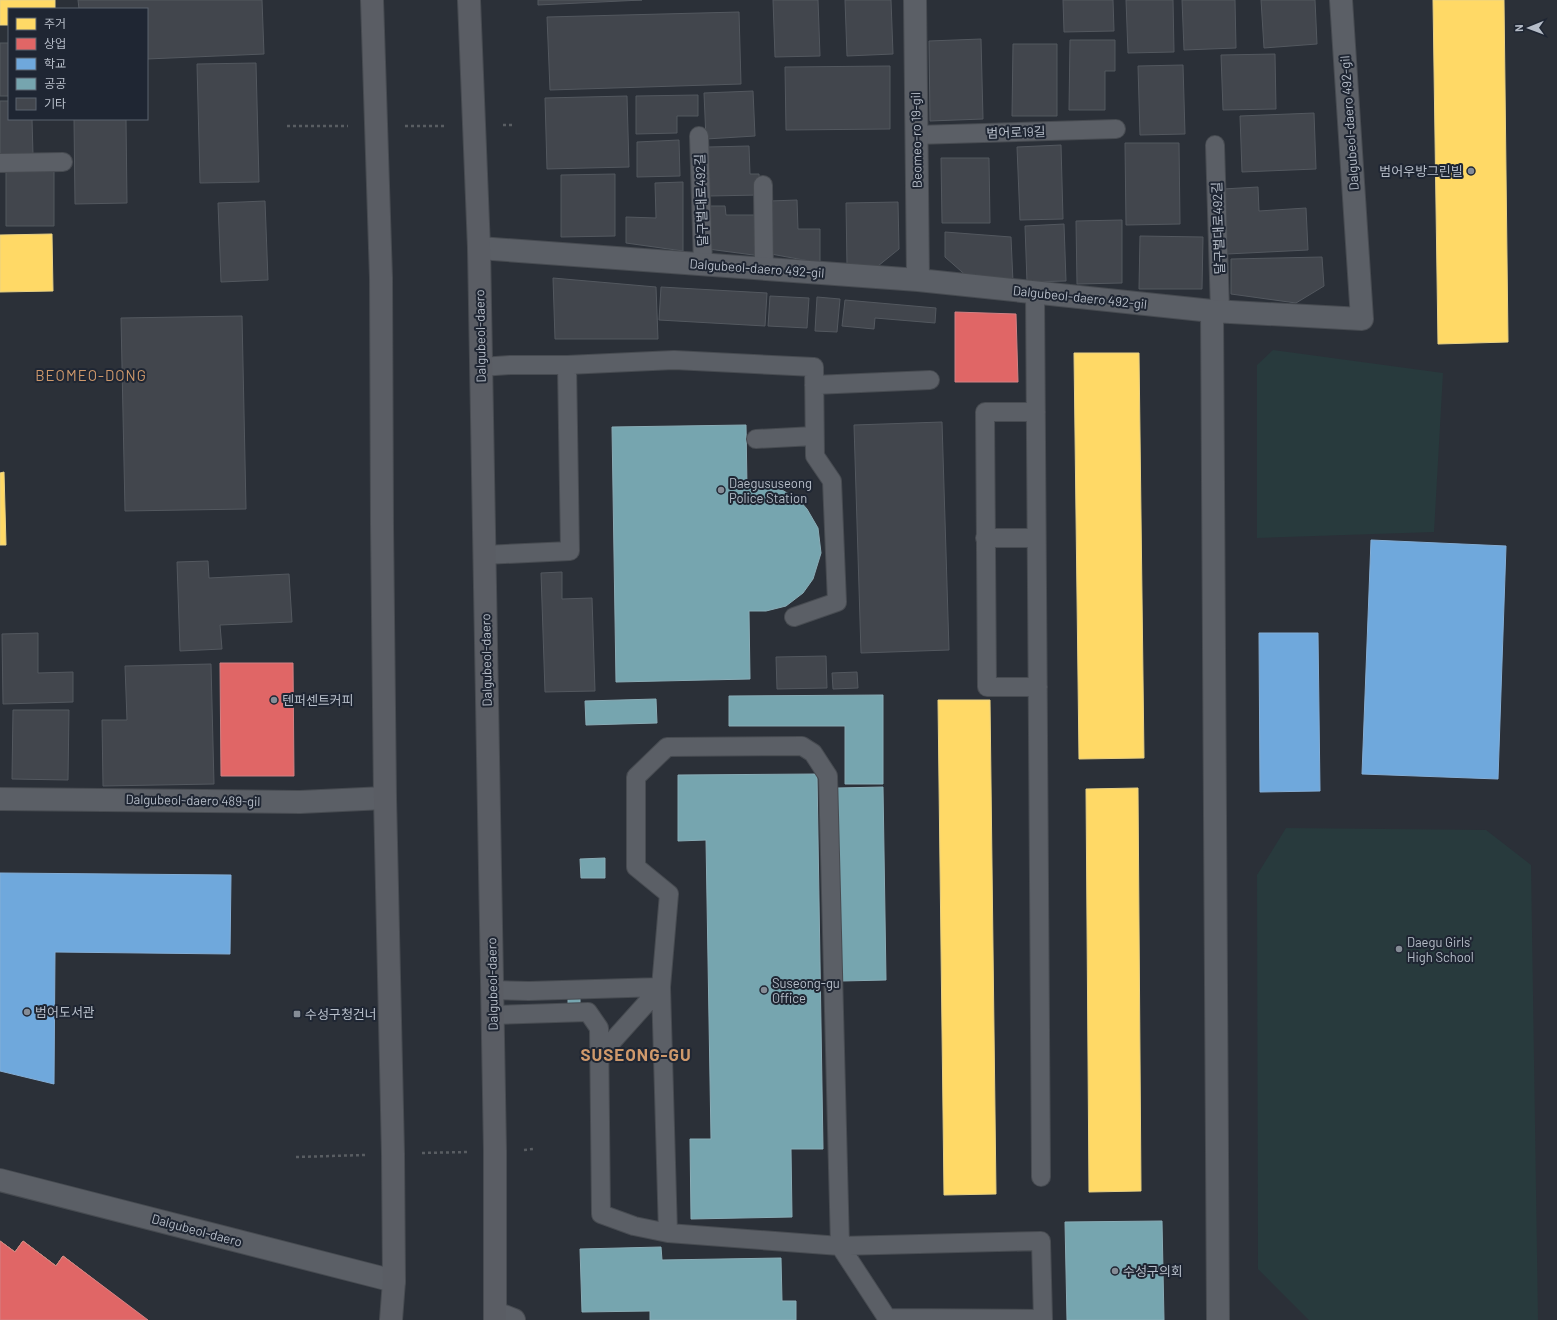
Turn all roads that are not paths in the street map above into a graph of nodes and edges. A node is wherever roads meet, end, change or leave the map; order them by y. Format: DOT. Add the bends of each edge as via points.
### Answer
graph roads {
  1 [pos="372,0"];
  2 [pos="469,0"];
  3 [pos="915,0"];
  4 [pos="1341,0"];
  5 [pos="1116,129"];
  6 [pos="916,135"];
  7 [pos="699,136"];
  8 [pos="1215,145"];
  9 [pos="63,162"];
  10 [pos="0,163"];
  11 [pos="763,184"];
  12 [pos="479,248"];
  13 [pos="702,264"];
  14 [pos="764,268"];
  15 [pos="918,280"];
  16 [pos="1035,292"];
  17 [pos="1216,311"];
  18 [pos="567,365"];
  19 [pos="481,366"];
  20 [pos="930,380"];
  21 [pos="814,385"];
  22 [pos="1036,412"];
  23 [pos="814,436"];
  24 [pos="756,439"];
  25 [pos="985,538"];
  26 [pos="1036,538"];
  27 [pos="484,555"];
  28 [pos="794,617"];
  29 [pos="1038,686"];
  30 [pos="385,798"];
  31 [pos="0,799"];
  32 [pos="661,987"];
  33 [pos="492,990"];
  34 [pos="493,1014"];
  35 [pos="599,1056"];
  36 [pos="1041,1177"];
  37 [pos="0,1180"];
  38 [pos="668,1233"];
  39 [pos="840,1246"];
  40 [pos="394,1281"];
  41 [pos="501,1318"];
  42 [pos="391,1320"];
  43 [pos="1218,1320"];
  1 -- 30 [label="main road" via="382,278"];
  2 -- 12 [label="main road, Dalgubeol-daero"];
  3 -- 6 [label="street, Beomeo-ro 19-gil"];
  4 -- 17 [label="street, Dalgubeol-daero 492-gil" via="1362,319"];
  5 -- 6 [label="lane, 범어로19길"];
  6 -- 15 [label="street, Beomeo-ro 19-gil"];
  7 -- 13 [label="lane, 달구벌대로492길"];
  8 -- 17 [label="lane, 달구벌대로492길"];
  9 -- 10 [label="lane"];
  11 -- 14 [label="lane"];
  12 -- 13 [label="street, Dalgubeol-daero 492-gil"];
  12 -- 19 [label="main road, Dalgubeol-daero"];
  13 -- 14 [label="street, Dalgubeol-daero 492-gil"];
  14 -- 15 [label="street, Dalgubeol-daero 492-gil"];
  15 -- 16 [label="street, Dalgubeol-daero 492-gil"];
  16 -- 17 [label="street, Dalgubeol-daero 492-gil"];
  16 -- 22 [label="lane"];
  17 -- 43 [label="street"];
  18 -- 19 [label="lane"];
  18 -- 21 [label="lane" via="674,360 814,367"];
  18 -- 27 [label="lane" via="570,551"];
  19 -- 27 [label="main road, Dalgubeol-daero"];
  20 -- 21 [label="lane"];
  21 -- 23 [label="lane"];
  22 -- 25 [label="lane" via="985,412"];
  22 -- 26 [label="lane"];
  23 -- 24 [label="lane"];
  23 -- 28 [label="lane" via="815,456 832,480 837,602"];
  25 -- 26 [label="lane"];
  25 -- 29 [label="lane" via="987,687"];
  26 -- 29 [label="lane"];
  27 -- 33 [label="main road, Dalgubeol-daero"];
  29 -- 36 [label="lane"];
  30 -- 31 [label="street, Dalgubeol-daero 489-gil" via="300,802"];
  30 -- 40 [label="main road" via="394,1154"];
  32 -- 33 [label="lane"];
  32 -- 35 [label="lane"];
  32 -- 38 [label="lane"];
  32 -- 39 [label="lane" via="669,894 636,867 636,777 666,747 802,746 813,753 828,776"];
  33 -- 34 [label="main road, Dalgubeol-daero"];
  34 -- 35 [label="lane" via="588,1012 599,1028"];
  34 -- 41 [label="main road, Dalgubeol-daero"];
  35 -- 38 [label="lane" via="601,1214 634,1226"];
  37 -- 40 [label="street, Dalgubeol-daero"];
  38 -- 39 [label="lane"];
  39 -- 39 [label="lane" via="887,1318 1043,1319 1041,1241"];
  40 -- 42 [label="main road"];
}
